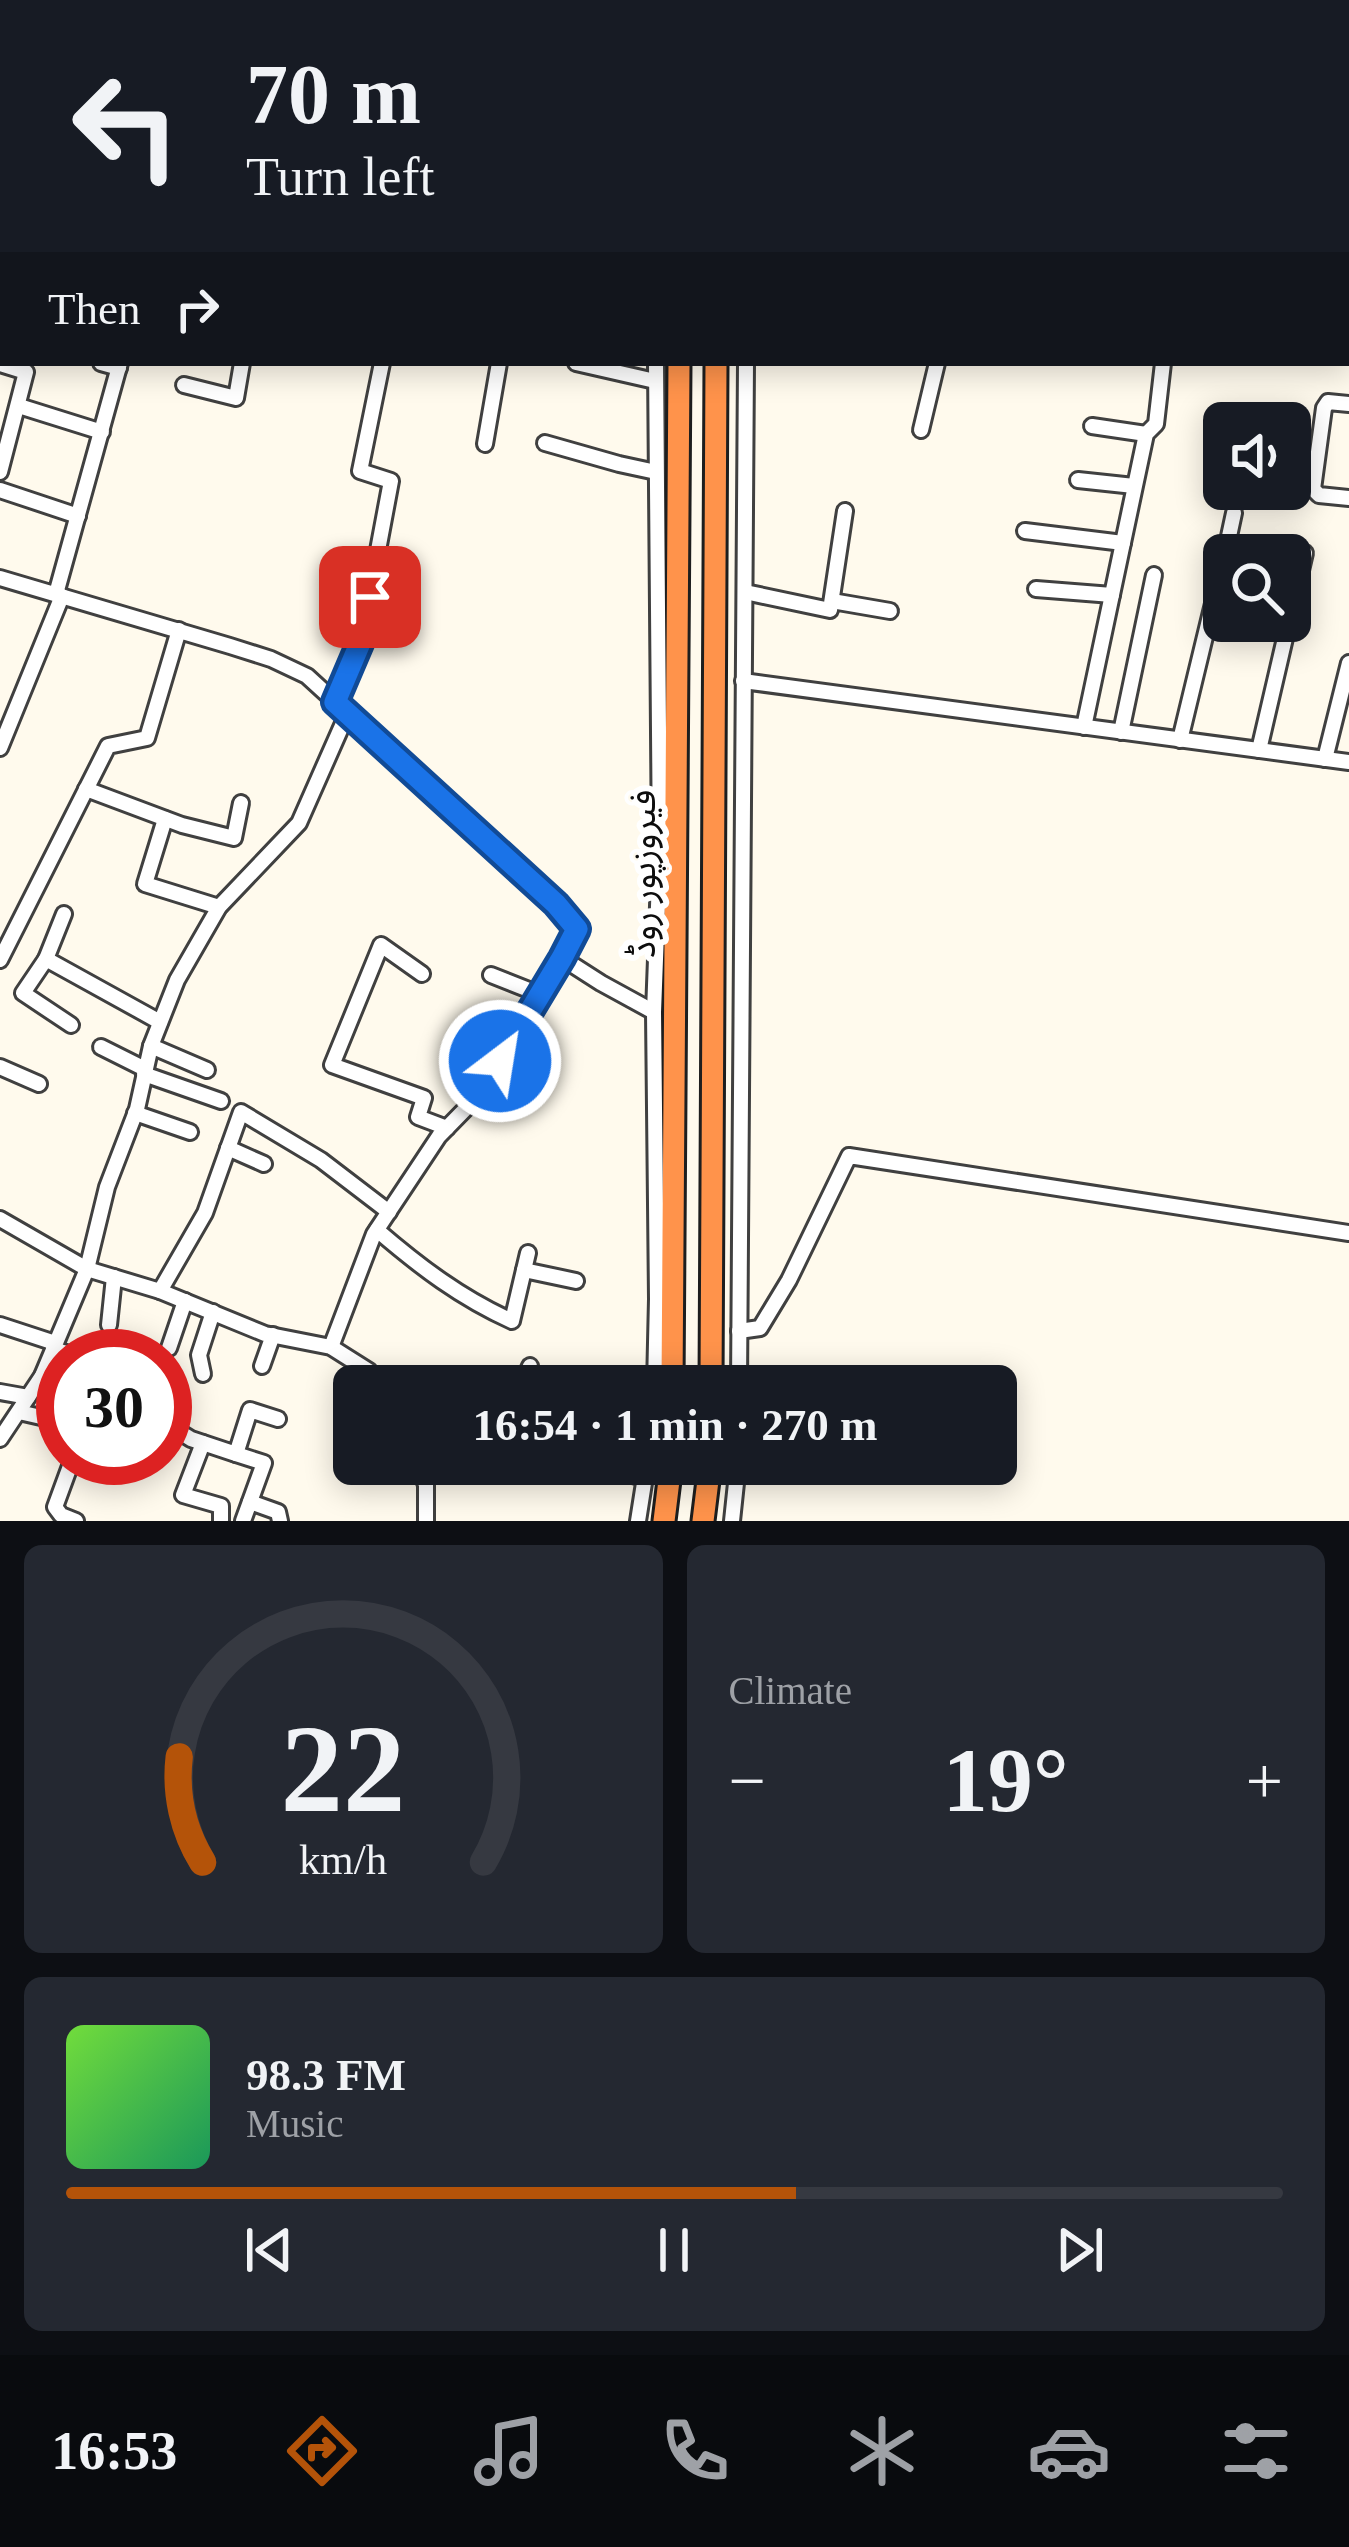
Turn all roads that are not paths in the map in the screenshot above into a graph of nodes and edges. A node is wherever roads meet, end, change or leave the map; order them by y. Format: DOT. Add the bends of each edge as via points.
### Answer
graph roads {
  1 [pos="13,366"];
  2 [pos="119,366"];
  3 [pos="241,366"];
  4 [pos="381,366"];
  5 [pos="498,366"];
  6 [pos="589,366"];
  7 [pos="656,366"];
  8 [pos="679,366"];
  9 [pos="716,366"];
  10 [pos="746,366"];
  11 [pos="936,366"];
  12 [pos="1162,366"];
  13 [pos="655,381"];
  14 [pos="184,385"];
  15 [pos="1349,404"];
  16 [pos="19,406"];
  17 [pos="1092,426"];
  18 [pos="921,430"];
  19 [pos="102,432"];
  20 [pos="1146,434"];
  21 [pos="544,443"];
  22 [pos="485,444"];
  23 [pos="0,472"];
  24 [pos="656,472"];
  25 [pos="1078,480"];
  26 [pos="1134,486"];
  27 [pos="0,490"];
  28 [pos="1349,498"];
  29 [pos="845,511"];
  30 [pos="1234,514"];
  31 [pos="78,516"];
  32 [pos="1025,531"];
  33 [pos="1229,534"];
  34 [pos="1123,543"];
  35 [pos="668,547"];
  36 [pos="1154,575"];
  37 [pos="0,578"];
  38 [pos="1036,589"];
  39 [pos="746,592"];
  40 [pos="59,595"];
  41 [pos="1112,595"];
  42 [pos="832,601"];
  43 [pos="890,611"];
  44 [pos="179,630"];
  45 [pos="1203,642"];
  46 [pos="1284,642"];
  47 [pos="1349,663"];
  48 [pos="743,681"];
  49 [pos="335,702"];
  50 [pos="348,712"];
  51 [pos="1084,727"];
  52 [pos="3,731"];
  53 [pos="1121,732"];
  54 [pos="1180,740"];
  55 [pos="0,748"];
  56 [pos="1258,750"];
  57 [pos="1325,759"];
  58 [pos="1349,762"];
  59 [pos="86,789"];
  60 [pos="241,802"];
  61 [pos="166,819"];
  62 [pos="219,907"];
  63 [pos="64,914"];
  64 [pos="562,958"];
  65 [pos="46,959"];
  66 [pos="0,960"];
  67 [pos="422,974"];
  68 [pos="491,974"];
  69 [pos="539,994"];
  70 [pos="654,1012"];
  71 [pos="160,1022"];
  72 [pos="71,1025"];
  73 [pos="151,1046"];
  74 [pos="101,1047"];
  75 [pos="0,1067"];
  76 [pos="207,1070"];
  77 [pos="145,1071"];
  78 [pos="39,1084"];
  79 [pos="221,1101"];
  80 [pos="135,1113"];
  81 [pos="447,1128"];
  82 [pos="190,1132"];
  83 [pos="228,1148"];
  84 [pos="264,1164"];
  85 [pos="389,1212"];
  86 [pos="0,1219"];
  87 [pos="666,1222"];
  88 [pos="377,1230"];
  89 [pos="1349,1233"];
  90 [pos="528,1253"];
  91 [pos="87,1269"];
  92 [pos="524,1270"];
  93 [pos="114,1277"];
  94 [pos="575,1281"];
  95 [pos="160,1291"];
  96 [pos="185,1301"];
  97 [pos="213,1312"];
  98 [pos="0,1325"];
  99 [pos="109,1325"];
  100 [pos="61,1329"];
  101 [pos="176,1329"];
  102 [pos="739,1331"];
  103 [pos="273,1335"];
  104 [pos="36,1339"];
  105 [pos="331,1346"];
  106 [pos="360,1365"];
  107 [pos="656,1365"];
  108 [pos="671,1365"];
  109 [pos="711,1365"];
  110 [pos="739,1365"];
  111 [pos="262,1366"];
  112 [pos="203,1374"];
  113 [pos="36,1385"];
  114 [pos="0,1392"];
  115 [pos="28,1397"];
  116 [pos="19,1412"];
  117 [pos="36,1414"];
  118 [pos="278,1420"];
  119 [pos="192,1438"];
  120 [pos="0,1439"];
  121 [pos="202,1443"];
  122 [pos="236,1454"];
  123 [pos="63,1485"];
  124 [pos="426,1485"];
  125 [pos="644,1485"];
  126 [pos="668,1485"];
  127 [pos="707,1485"];
  128 [pos="736,1485"];
  129 [pos="250,1502"];
  130 [pos="76,1521"];
  131 [pos="223,1521"];
  132 [pos="244,1521"];
  133 [pos="280,1521"];
  134 [pos="426,1521"];
  135 [pos="638,1521"];
  136 [pos="664,1521"];
  137 [pos="703,1521"];
  138 [pos="732,1521"];
  1 -- 16 [label="street" via="26,372"];
  2 -- 19 [label="street"];
  3 -- 14 [label="street" via="236,398"];
  4 -- 49 [label="street" via="360,471 391,481 361,641"];
  5 -- 22 [label="street"];
  6 -- 13 [label="street"];
  7 -- 13 [label="street"];
  8 -- 35 [label="highway, فیروزپور روڈ"];
  9 -- 109 [label="highway, فیروزپور روڈ"];
  10 -- 39 [label="street"];
  11 -- 18 [label="street"];
  12 -- 20 [label="street" via="1156,424"];
  13 -- 24 [label="street"];
  15 -- 28 [label="street" via="1324,408 1313,489"];
  16 -- 19 [label="street"];
  16 -- 23 [label="street"];
  17 -- 20 [label="street"];
  19 -- 31 [label="street"];
  20 -- 26 [label="street"];
  21 -- 24 [label="street"];
  24 -- 35 [label="street"];
  25 -- 26 [label="street"];
  26 -- 34 [label="street"];
  27 -- 31 [label="street"];
  29 -- 42 [label="street"];
  30 -- 33 [label="street"];
  31 -- 40 [label="street"];
  32 -- 34 [label="street"];
  34 -- 41 [label="street"];
  35 -- 70 [label="street"];
  35 -- 87 [label="highway, فیروزپور روڈ"];
  36 -- 53 [label="street"];
  37 -- 40 [label="street"];
  38 -- 41 [label="street"];
  39 -- 42 [label="street" via="830,610"];
  39 -- 48 [label="street"];
  40 -- 44 [label="street"];
  40 -- 52 [label="street"];
  41 -- 51 [label="street"];
  42 -- 43 [label="street"];
  44 -- 49 [label="street" via="271,659"];
  44 -- 59 [label="street" via="146,738 108,746"];
  45 -- 54 [label="street"];
  46 -- 56 [label="street"];
  47 -- 57 [label="street"];
  48 -- 51 [label="street"];
  48 -- 102 [label="street"];
  49 -- 50 [label="street"];
  50 -- 62 [label="street" via="298,823"];
  50 -- 64 [label="street" via="556,904 577,929"];
  51 -- 53 [label="street"];
  52 -- 55 [label="street"];
  53 -- 54 [label="street"];
  54 -- 56 [label="street"];
  56 -- 57 [label="street"];
  57 -- 58 [label="street"];
  59 -- 61 [label="street"];
  59 -- 66 [label="street"];
  60 -- 61 [label="street" via="234,838"];
  61 -- 62 [label="street" via="145,884"];
  62 -- 71 [label="street"];
  63 -- 65 [label="street"];
  64 -- 69 [label="street"];
  64 -- 70 [label="street"];
  65 -- 71 [label="street"];
  65 -- 72 [label="street" via="22,993"];
  67 -- 81 [label="street" via="381,945 332,1065 424,1098 418,1117"];
  68 -- 69 [label="street"];
  69 -- 81 [label="street" via="480,1094"];
  70 -- 87 [label="street"];
  71 -- 73 [label="street"];
  73 -- 76 [label="street"];
  73 -- 77 [label="street"];
  74 -- 77 [label="street"];
  75 -- 78 [label="street"];
  77 -- 79 [label="street"];
  77 -- 80 [label="street"];
  80 -- 82 [label="street"];
  80 -- 91 [label="street"];
  81 -- 85 [label="street"];
  83 -- 84 [label="street"];
  83 -- 85 [label="street" via="241,1112"];
  83 -- 95 [label="street" via="205,1213"];
  85 -- 88 [label="street"];
  86 -- 91 [label="street"];
  87 -- 107 [label="street"];
  87 -- 108 [label="highway, فیروزپور روڈ"];
  88 -- 92 [label="street" via="425,1272 512,1321"];
  88 -- 105 [label="street"];
  89 -- 102 [label="street" via="849,1156 760,1328"];
  90 -- 92 [label="street"];
  91 -- 93 [label="street"];
  91 -- 100 [label="street"];
  92 -- 94 [label="street"];
  93 -- 95 [label="street"];
  93 -- 99 [label="street"];
  95 -- 96 [label="street"];
  96 -- 97 [label="street"];
  96 -- 101 [label="street"];
  97 -- 103 [label="street"];
  97 -- 112 [label="street" via="199,1354"];
  98 -- 104 [label="street"];
  102 -- 110 [label="street"];
  103 -- 105 [label="street"];
  103 -- 111 [label="street"];
  105 -- 106 [label="street"];
  113 -- 115 [label="street"];
  114 -- 115 [label="street"];
  115 -- 116 [label="street"];
  116 -- 117 [label="street"];
  116 -- 120 [label="street"];
  118 -- 122 [label="street" via="250,1410"];
  119 -- 121 [label="street"];
  121 -- 122 [label="street"];
  121 -- 131 [label="street" via="183,1496 221,1506"];
  122 -- 129 [label="street" via="264,1463"];
  123 -- 130 [label="street" via="55,1508"];
  124 -- 134 [label="street"];
  125 -- 135 [label="street"];
  126 -- 136 [label="highway"];
  127 -- 137 [label="highway"];
  128 -- 138 [label="street"];
  129 -- 132 [label="street"];
  129 -- 133 [label="street" via="278,1512"];
}
